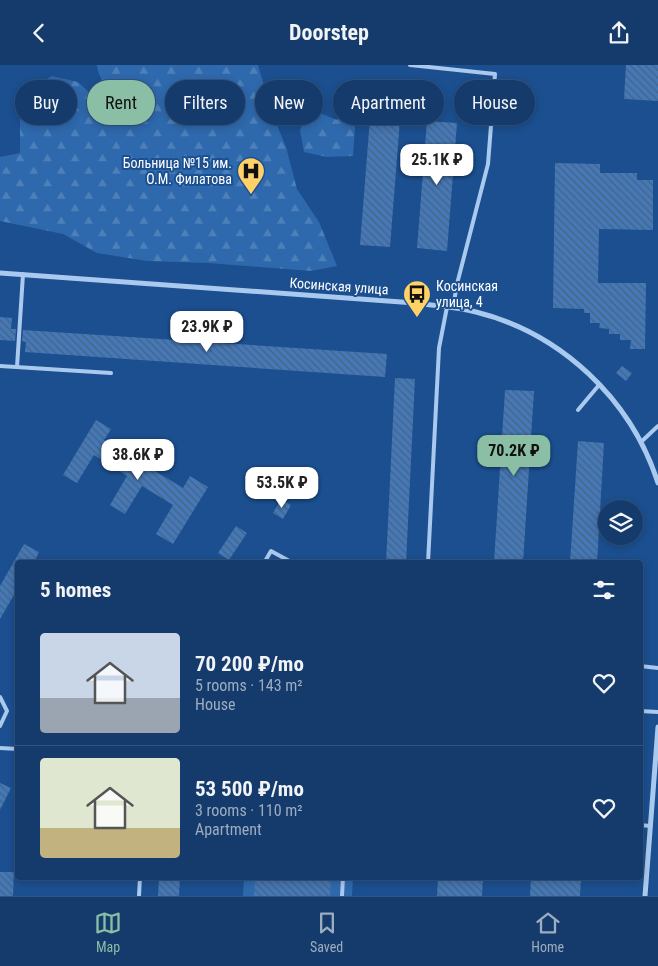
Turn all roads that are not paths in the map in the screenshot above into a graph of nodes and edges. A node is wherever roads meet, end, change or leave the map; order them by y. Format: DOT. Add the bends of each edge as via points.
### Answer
graph roads {
  1 [pos="410,65"];
  2 [pos="0,273"];
  3 [pos="23,275"];
  4 [pos="447,307"];
  5 [pos="454,308"];
  6 [pos="0,366"];
  7 [pos="17,367"];
  8 [pos="111,373"];
  9 [pos="599,385"];
  10 [pos="578,410"];
  11 [pos="658,426"];
  12 [pos="642,442"];
  13 [pos="658,483"];
  14 [pos="266,560"];
  15 [pos="288,560"];
  16 [pos="428,560"];
  17 [pos="643,666"];
  18 [pos="658,668"];
  19 [pos="0,697"];
  20 [pos="643,711"];
  21 [pos="658,712"];
  22 [pos="0,726"];
  23 [pos="658,727"];
  24 [pos="0,748"];
  25 [pos="15,749"];
  26 [pos="655,804"];
  27 [pos="643,825"];
  28 [pos="650,826"];
  29 [pos="140,880"];
  30 [pos="343,880"];
  31 [pos="139,896"];
  32 [pos="342,896"];
  33 [pos="645,896"];
  1 -- 5 [label="lane" via="495,74 488,164 457,284"];
  2 -- 3 [label="street, Косинская улица"];
  3 -- 4 [label="street, Косинская улица"];
  3 -- 7 [label="lane"];
  4 -- 5 [label="street, Косинская улица"];
  4 -- 16 [label="lane" via="439,348"];
  5 -- 9 [label="street, Косинская улица" via="492,317 531,333 565,353"];
  6 -- 7 [label="lane"];
  7 -- 8 [label="lane"];
  9 -- 10 [label="lane"];
  9 -- 12 [label="street, Косинская улица"];
  11 -- 12 [label="lane"];
  12 -- 13 [label="street, Косинская улица"];
  14 -- 15 [label="lane" via="271,551"];
  17 -- 18 [label="lane"];
  19 -- 22 [label="lane" via="7,711"];
  20 -- 21 [label="lane"];
  23 -- 26 [label="street"];
  24 -- 25 [label="lane"];
  26 -- 28 [label="street"];
  27 -- 28 [label="lane"];
  28 -- 33 [label="street"];
  29 -- 31 [label="lane"];
  30 -- 32 [label="lane"];
}
